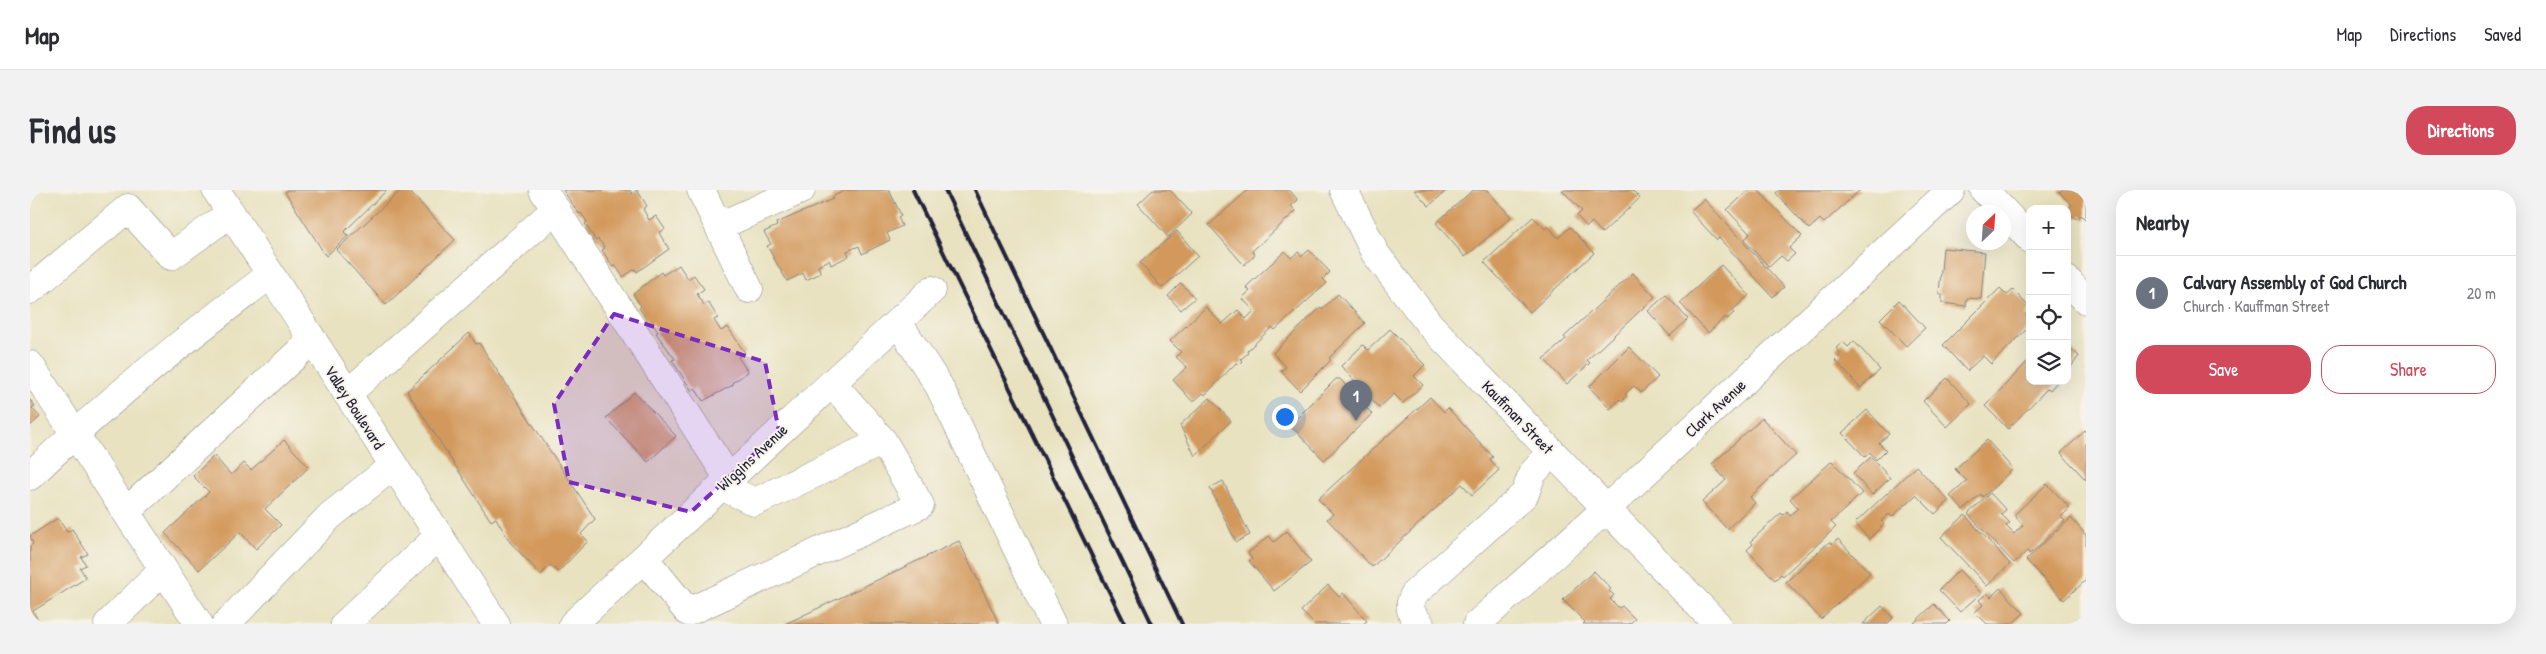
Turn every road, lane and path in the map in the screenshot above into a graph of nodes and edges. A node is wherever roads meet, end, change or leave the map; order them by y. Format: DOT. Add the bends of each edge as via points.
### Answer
graph roads {
  1 [pos="216,190"];
  2 [pos="701,190"];
  3 [pos="801,190"];
  4 [pos="1344,190"];
  5 [pos="1951,190"];
  6 [pos="1984,190"];
  7 [pos="550,199"];
  8 [pos="231,213"];
  9 [pos="719,226"];
  10 [pos="2026,235"];
  11 [pos="270,275"];
  12 [pos="2071,284"];
  13 [pos="749,288"];
  14 [pos="30,290"];
  15 [pos="932,290"];
  16 [pos="2086,300"];
  17 [pos="898,322"];
  18 [pos="312,340"];
  19 [pos="30,364"];
  20 [pos="832,384"];
  21 [pos="347,394"];
  22 [pos="74,433"];
  23 [pos="883,441"];
  24 [pos="1552,452"];
  25 [pos="393,466"];
  26 [pos="30,476"];
  27 [pos="725,482"];
  28 [pos="1607,508"];
  29 [pos="126,512"];
  30 [pos="438,536"];
  31 [pos="644,558"];
  32 [pos="164,570"];
  33 [pos="1415,612"];
  34 [pos="354,621"];
  35 [pos="113,622"];
  36 [pos="198,624"];
  37 [pos="226,624"];
  38 [pos="496,624"];
  39 [pos="573,624"];
  40 [pos="1053,624"];
  41 [pos="1477,624"];
  42 [pos="1717,624"];
  1 -- 8 [label="street, Valley Boulevard"];
  2 -- 9 [label="street"];
  3 -- 9 [label="street"];
  4 -- 24 [label="street, Kauffman Street" via="1375,253 1430,325"];
  5 -- 28 [label="street, Clark Avenue"];
  6 -- 10 [label="street"];
  7 -- 21 [label="street"];
  7 -- 27 [label="street"];
  8 -- 11 [label="street, Valley Boulevard"];
  8 -- 14 [label="street" via="171,256 128,208"];
  9 -- 13 [label="street"];
  11 -- 18 [label="street, Valley Boulevard"];
  11 -- 22 [label="street"];
  12 -- 16 [label="street"];
  15 -- 17 [label="street, Wiggins Avenue"];
  17 -- 20 [label="street, Wiggins Avenue"];
  17 -- 40 [label="street" via="939,386"];
  18 -- 21 [label="street, Valley Boulevard"];
  18 -- 29 [label="street"];
  19 -- 22 [label="street"];
  20 -- 23 [label="street"];
  20 -- 27 [label="street, Wiggins Avenue"];
  21 -- 25 [label="street, Valley Boulevard"];
  22 -- 26 [label="street"];
  22 -- 29 [label="street"];
  23 -- 27 [label="street" via="755,502"];
  23 -- 31 [label="street" via="920,505 688,612"];
  24 -- 28 [label="street, Kauffman Street"];
  24 -- 33 [label="street" via="1532,474 1525,494 1415,592"];
  25 -- 30 [label="street, Valley Boulevard"];
  25 -- 37 [label="street" via="330,516"];
  27 -- 31 [label="street, Wiggins Avenue"];
  28 -- 41 [label="street, Clark Avenue"];
  28 -- 42 [label="street, Kauffman Street"];
  29 -- 32 [label="street"];
  30 -- 34 [label="street"];
  30 -- 38 [label="street, Valley Boulevard"];
  31 -- 39 [label="street, Wiggins Avenue"];
  32 -- 35 [label="street"];
  32 -- 36 [label="street"];
}
